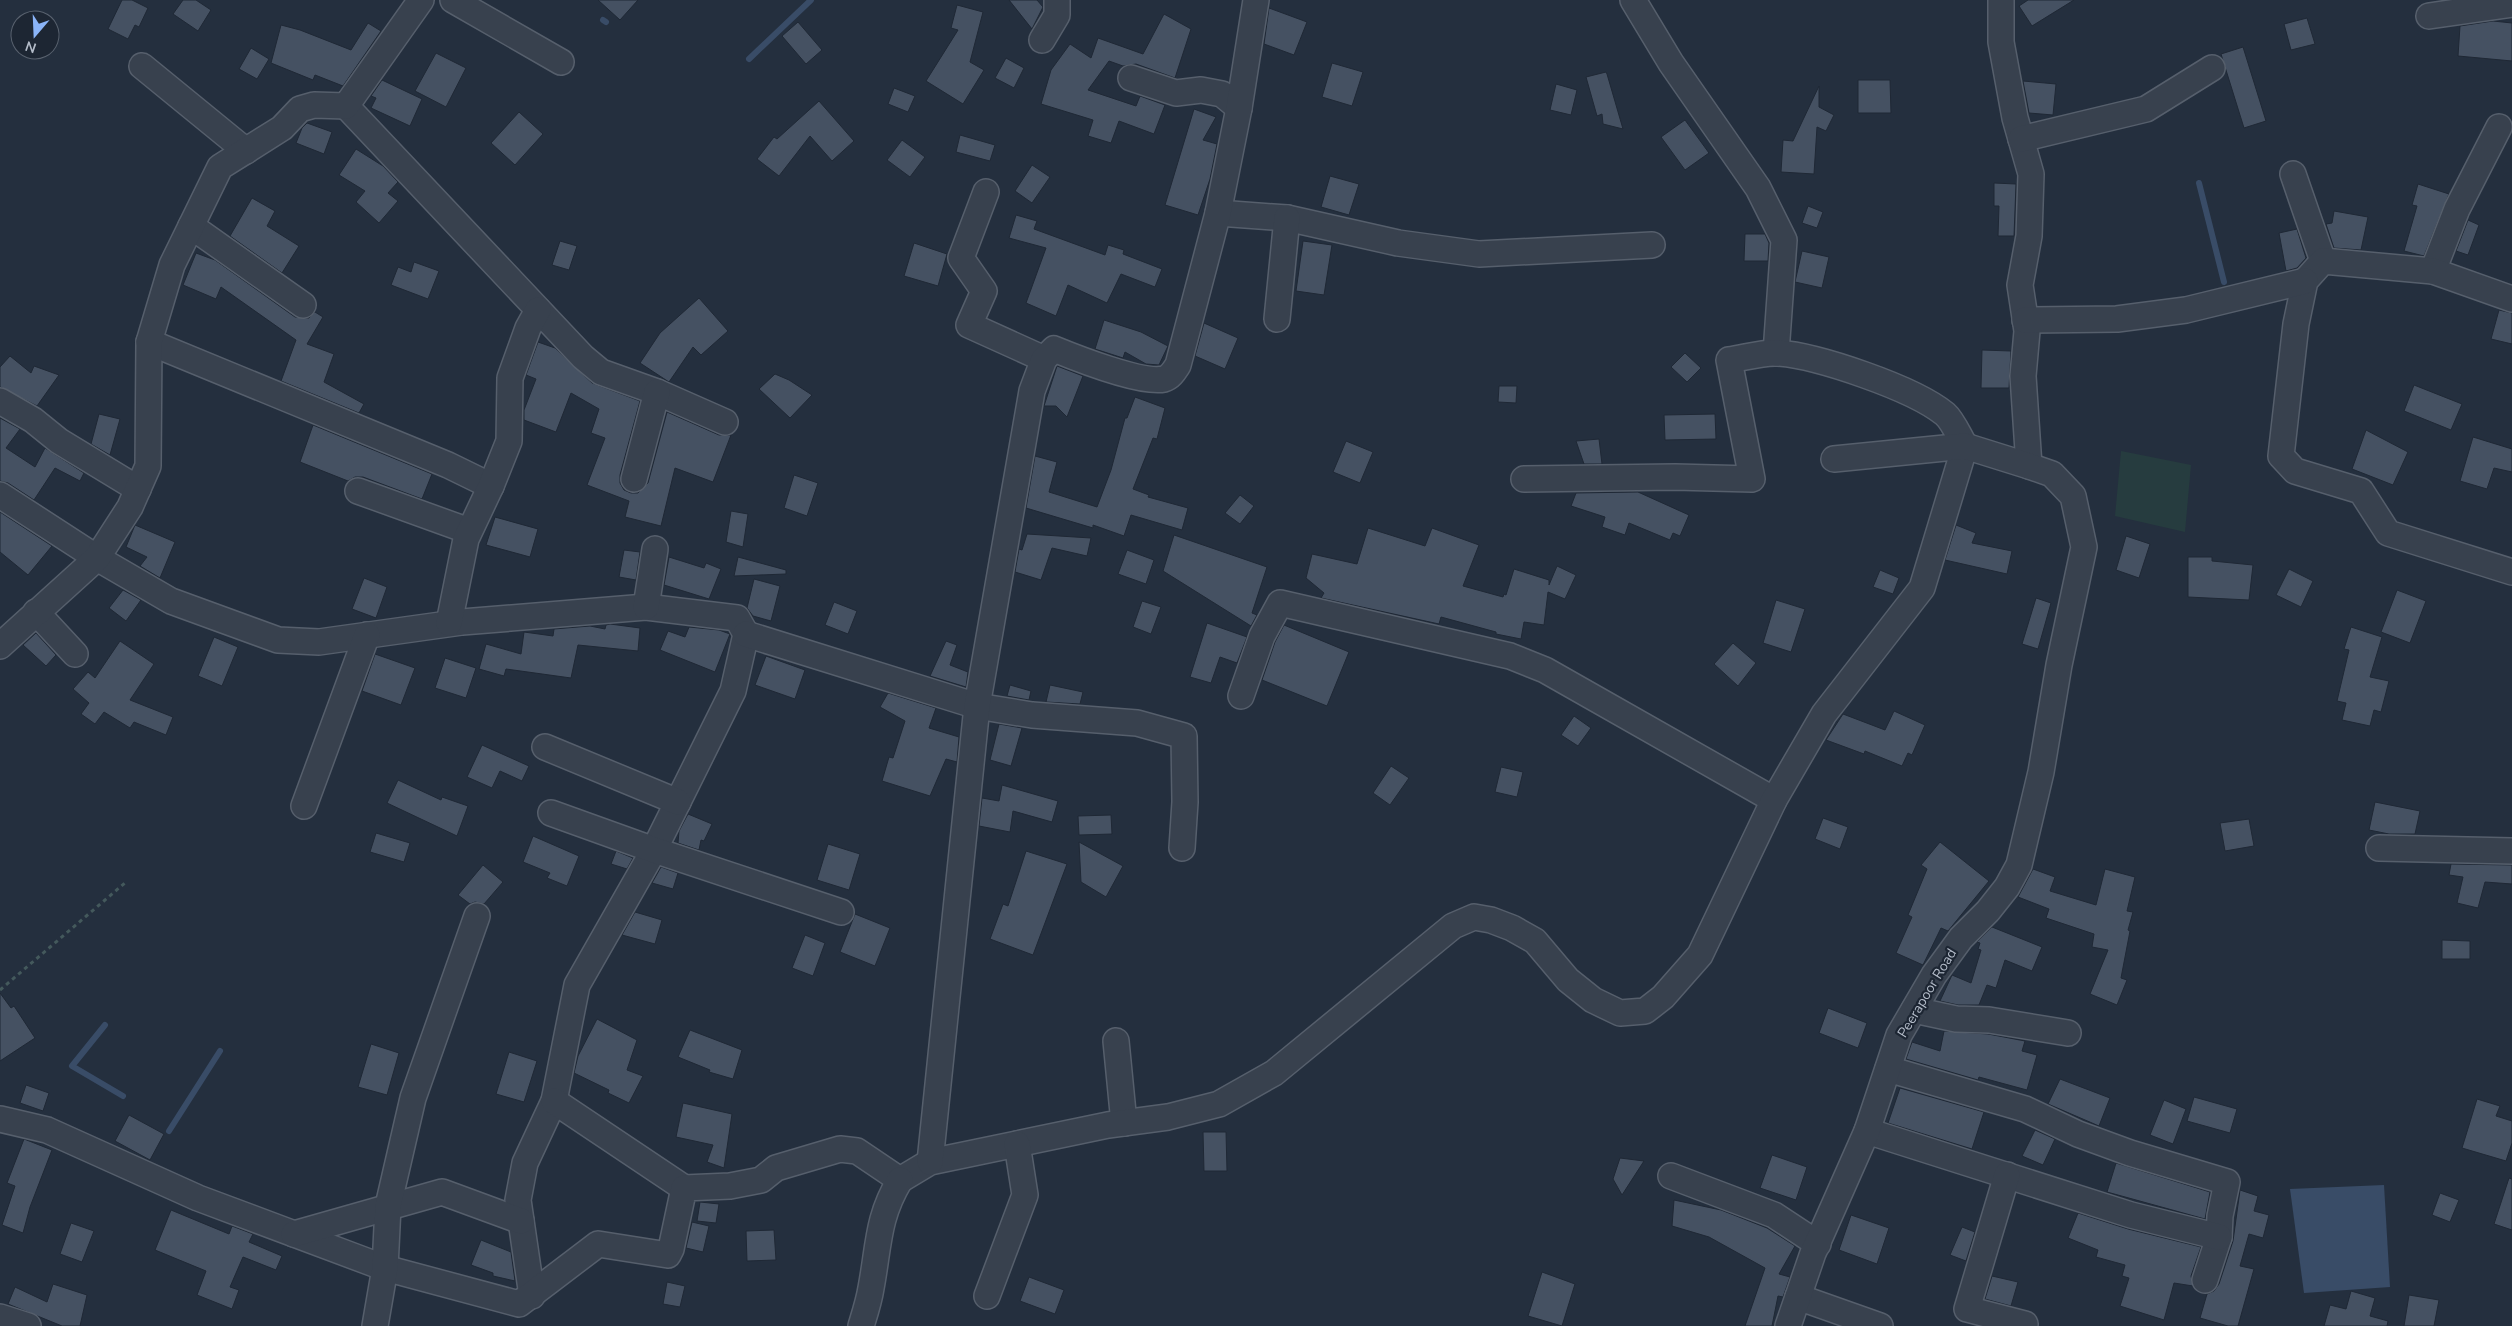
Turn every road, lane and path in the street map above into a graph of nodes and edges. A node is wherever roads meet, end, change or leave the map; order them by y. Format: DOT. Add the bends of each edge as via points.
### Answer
graph roads {
  1 [pos="421,0"];
  2 [pos="453,0"];
  3 [pos="1057,0"];
  4 [pos="1256,0"];
  5 [pos="1633,0"];
  6 [pos="2001,0"];
  7 [pos="2512,4"];
  8 [pos="2429,16"];
  9 [pos="1042,40"];
  10 [pos="561,62"];
  11 [pos="142,66"];
  12 [pos="2212,68"];
  13 [pos="1131,78"];
  14 [pos="346,106"];
  15 [pos="1239,108"];
  16 [pos="2499,126"];
  17 [pos="2021,139"];
  18 [pos="246,150"];
  19 [pos="2294,174"];
  20 [pos="986,192"];
  21 [pos="1218,213"];
  22 [pos="1287,218"];
  23 [pos="191,226"];
  24 [pos="1652,246"];
  25 [pos="2323,261"];
  26 [pos="2433,271"];
  27 [pos="2305,281"];
  28 [pos="2512,299"];
  29 [pos="303,305"];
  30 [pos="538,310"];
  31 [pos="1277,319"];
  32 [pos="2025,320"];
  33 [pos="149,342"];
  34 [pos="1776,353"];
  35 [pos="1044,359"];
  36 [pos="657,392"];
  37 [pos="0,401"];
  38 [pos="725,422"];
  39 [pos="1965,446"];
  40 [pos="1834,459"];
  41 [pos="2029,466"];
  42 [pos="634,479"];
  43 [pos="1524,480"];
  44 [pos="491,486"];
  45 [pos="138,489"];
  46 [pos="358,491"];
  47 [pos="0,494"];
  48 [pos="469,531"];
  49 [pos="655,549"];
  50 [pos="97,558"];
  51 [pos="2512,572"];
  52 [pos="646,606"];
  53 [pos="36,612"];
  54 [pos="449,624"];
  55 [pos="746,634"];
  56 [pos="367,635"];
  57 [pos="0,646"];
  58 [pos="75,654"];
  59 [pos="1241,696"];
  60 [pos="977,706"];
  61 [pos="545,747"];
  62 [pos="1774,800"];
  63 [pos="678,802"];
  64 [pos="304,806"];
  65 [pos="552,813"];
  66 [pos="1182,848"];
  67 [pos="2378,848"];
  68 [pos="654,850"];
  69 [pos="2512,851"];
  70 [pos="126,882"];
  71 [pos="841,912"];
  72 [pos="477,916"];
  73 [pos="0,990"];
  74 [pos="1914,1010"];
  75 [pos="2068,1033"];
  76 [pos="1116,1041"];
  77 [pos="1888,1069"];
  78 [pos="554,1101"];
  79 [pos="0,1119"];
  80 [pos="1124,1123"];
  81 [pos="1867,1130"];
  82 [pos="1017,1144"];
  83 [pos="930,1162"];
  84 [pos="2007,1175"];
  85 [pos="1671,1176"];
  86 [pos="900,1180"];
  87 [pos="684,1188"];
  88 [pos="388,1206"];
  89 [pos="521,1221"];
  90 [pos="294,1234"];
  91 [pos="2219,1237"];
  92 [pos="1818,1244"];
  93 [pos="385,1268"];
  94 [pos="2205,1280"];
  95 [pos="532,1296"];
  96 [pos="987,1296"];
  97 [pos="1798,1297"];
  98 [pos="0,1317"];
  99 [pos="2025,1324"];
  100 [pos="28,1326"];
  101 [pos="375,1326"];
  102 [pos="862,1326"];
  103 [pos="1788,1326"];
  104 [pos="1880,1326"];
  1 -- 14 [label="street"];
  2 -- 10 [label="street"];
  3 -- 9 [label="street" via="1057,15"];
  4 -- 15 [label="street"];
  5 -- 34 [label="street" via="1671,63 1758,188 1784,240"];
  6 -- 17 [label="street" via="2001,42"];
  7 -- 8 [label="street"];
  11 -- 18 [label="street"];
  12 -- 17 [label="street" via="2146,109"];
  13 -- 15 [label="street" via="1176,93 1201,90 1222,94"];
  14 -- 18 [label="street" via="314,105 300,109 282,128"];
  14 -- 30 [label="street"];
  15 -- 21 [label="street"];
  16 -- 26 [label="street" via="2457,209"];
  17 -- 32 [label="street" via="2031,174 2029,236 2020,285"];
  18 -- 23 [label="street" via="220,167"];
  19 -- 25 [label="street"];
  20 -- 35 [label="street" via="961,258 984,291 969,325"];
  21 -- 22 [label="street"];
  21 -- 35 [label="street" via="1178,365 1169,377 1157,379 1097,367 1054,349"];
  22 -- 24 [label="street" via="1398,243 1479,254"];
  22 -- 31 [label="street"];
  23 -- 29 [label="street"];
  23 -- 33 [label="street" via="172,265"];
  25 -- 26 [label="street"];
  25 -- 27 [label="street"];
  26 -- 28 [label="street"];
  27 -- 32 [label="street" via="2186,310 2117,319"];
  27 -- 51 [label="street" via="2296,324 2281,456 2295,471 2362,491 2388,533"];
  30 -- 36 [label="street" via="601,372"];
  30 -- 44 [label="street" via="510,378 509,441"];
  32 -- 41 [label="street" via="2023,376"];
  33 -- 44 [label="street" via="448,465"];
  33 -- 45 [label="street" via="148,466"];
  34 -- 39 [label="street" via="1876,379 1917,396 1946,415"];
  34 -- 43 [label="street" via="1729,360 1752,478 1675,476"];
  35 -- 60 [label="street" via="1032,391"];
  36 -- 38 [label="street"];
  36 -- 42 [label="street"];
  37 -- 45 [label="street"];
  39 -- 40 [label="street"];
  39 -- 41 [label="street, Peerapoor Road"];
  39 -- 62 [label="street" via="1922,588 1824,714"];
  41 -- 74 [label="street, Peerapoor Road" via="2052,474 2073,496 2084,547 2059,665 2042,772 2019,865 2007,887 1961,938 1934,975"];
  44 -- 48 [label="street"];
  45 -- 50 [label="street"];
  46 -- 48 [label="street"];
  47 -- 50 [label="street"];
  48 -- 54 [label="street"];
  49 -- 52 [label="street"];
  50 -- 53 [label="street"];
  50 -- 56 [label="street" via="171,600 278,640 318,642"];
  52 -- 54 [label="street"];
  52 -- 55 [label="street" via="736,618"];
  53 -- 57 [label="street"];
  53 -- 58 [label="street"];
  54 -- 56 [label="street"];
  55 -- 60 [label="street"];
  55 -- 63 [label="street" via="733,690"];
  56 -- 64 [label="street"];
  59 -- 62 [label="street" via="1262,636 1280,602 1510,656 1545,670"];
  60 -- 66 [label="street" via="1032,715 1137,724 1184,736"];
  60 -- 83 [label="street"];
  61 -- 63 [label="street"];
  62 -- 80 [label="street" via="1700,956 1663,997 1645,1011 1620,1012 1593,1000 1568,980 1535,941 1491,920 1474,917 1454,926 1274,1073 1219,1104 1168,1117"];
  63 -- 68 [label="street"];
  65 -- 68 [label="street"];
  67 -- 69 [label="street"];
  68 -- 71 [label="street"];
  68 -- 78 [label="street" via="577,985"];
  70 -- 73 [label="path"];
  72 -- 88 [label="street" via="413,1098"];
  74 -- 75 [label="street" via="1956,1019 1989,1020"];
  74 -- 77 [label="street, Peerapoor Road" via="1900,1035"];
  76 -- 80 [label="street"];
  77 -- 81 [label="street, Peerapoor Road"];
  77 -- 91 [label="street" via="2026,1109 2078,1134 2130,1153 2227,1182"];
  78 -- 87 [label="street"];
  78 -- 89 [label="street" via="524,1163 518,1200"];
  79 -- 90 [label="street" via="47,1130 198,1198"];
  80 -- 82 [label="street"];
  81 -- 84 [label="street"];
  81 -- 92 [label="street, Peerapoor Road"];
  82 -- 83 [label="street"];
  82 -- 96 [label="street" via="1025,1195"];
  83 -- 86 [label="street"];
  84 -- 91 [label="street" via="2131,1215"];
  84 -- 99 [label="street" via="1967,1309"];
  85 -- 92 [label="street" via="1774,1214"];
  86 -- 87 [label="street" via="857,1151 840,1149 776,1168 761,1180 730,1186"];
  86 -- 102 [label="street" via="882,1215"];
  87 -- 95 [label="street" via="672,1250 668,1255 598,1244"];
  88 -- 89 [label="street" via="442,1192"];
  88 -- 90 [label="street"];
  88 -- 93 [label="street"];
  89 -- 95 [label="street"];
  90 -- 93 [label="street"];
  91 -- 94 [label="street"];
  92 -- 97 [label="street, Peerapoor Road"];
  93 -- 95 [label="street" via="508,1302 519,1304"];
  93 -- 101 [label="street"];
  97 -- 103 [label="street, Peerapoor Road"];
  97 -- 104 [label="street"];
  98 -- 100 [label="street"];
}
